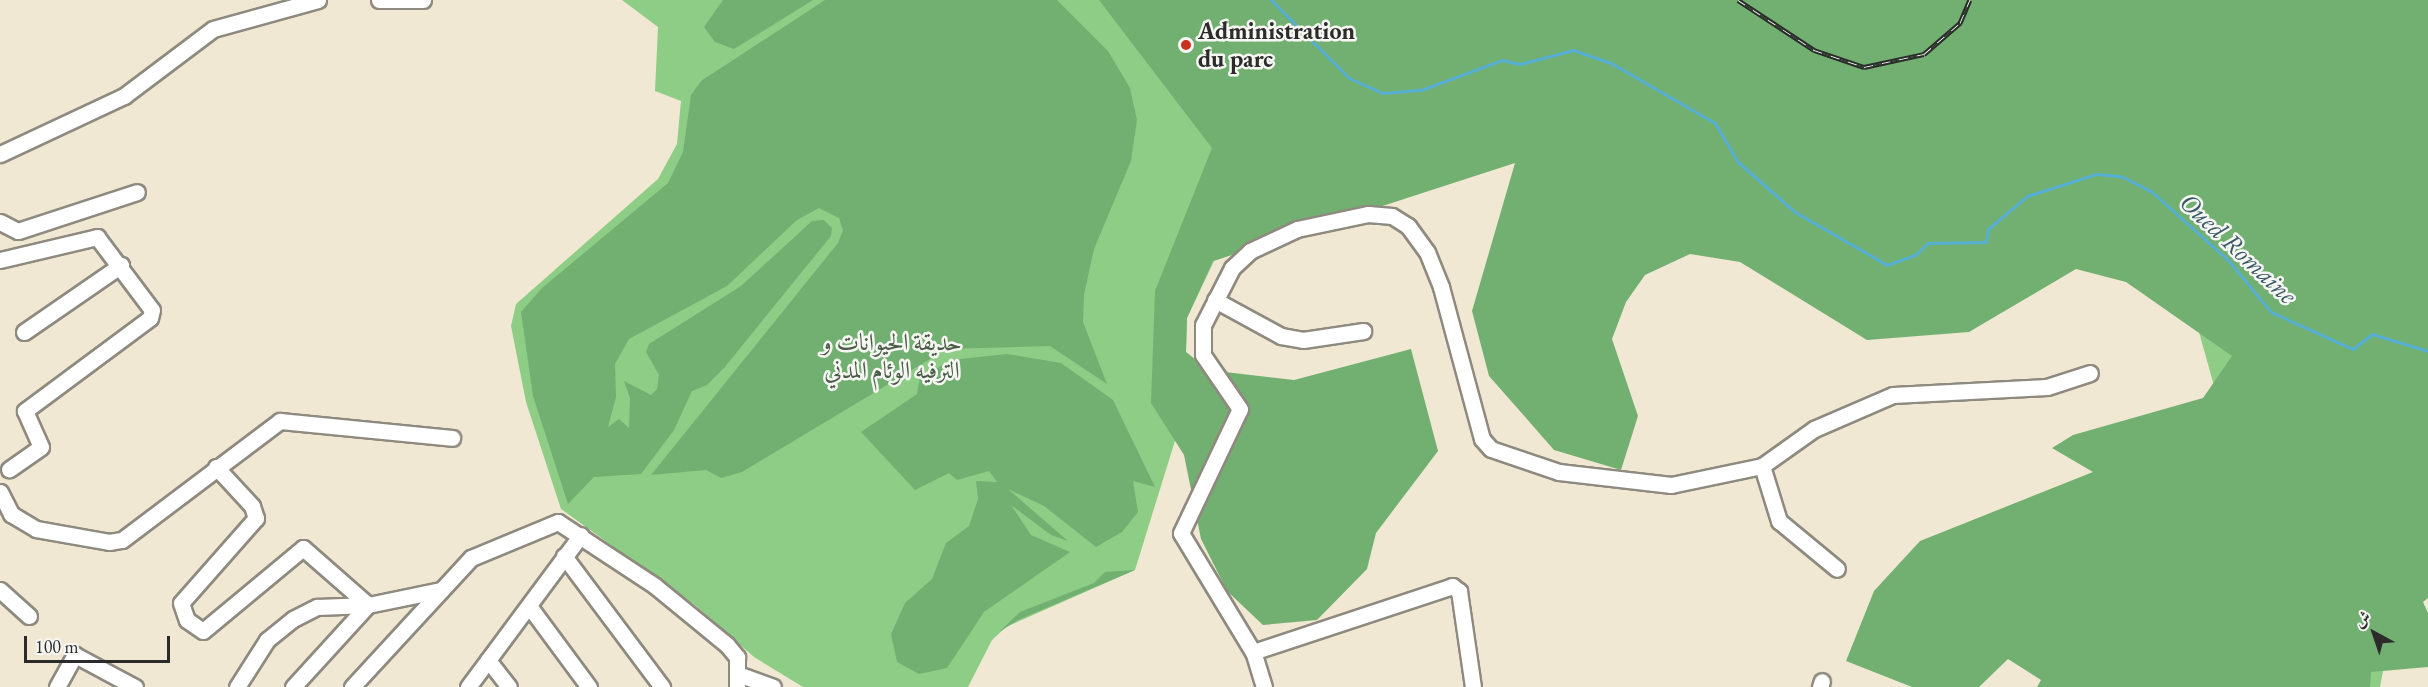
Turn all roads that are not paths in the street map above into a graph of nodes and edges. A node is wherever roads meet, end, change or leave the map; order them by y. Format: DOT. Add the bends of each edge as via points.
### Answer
graph roads {
  1 [pos="318,0"];
  2 [pos="379,0"];
  3 [pos="423,0"];
  4 [pos="0,154"];
  5 [pos="137,192"];
  6 [pos="0,222"];
  7 [pos="0,260"];
  8 [pos="121,266"];
  9 [pos="1215,300"];
  10 [pos="1364,331"];
  11 [pos="24,332"];
  12 [pos="2090,373"];
  13 [pos="452,438"];
  14 [pos="1762,466"];
  15 [pos="216,467"];
  16 [pos="9,469"];
  17 [pos="0,492"];
  18 [pos="580,535"];
  19 [pos="564,556"];
  20 [pos="1837,569"];
  21 [pos="0,590"];
  22 [pos="441,590"];
  23 [pos="368,604"];
  24 [pos="529,606"];
  25 [pos="29,616"];
  26 [pos="1252,652"];
  27 [pos="488,660"];
  28 [pos="738,680"];
  29 [pos="57,687"];
  30 [pos="135,687"];
  31 [pos="237,687"];
  32 [pos="292,687"];
  33 [pos="352,687"];
  34 [pos="468,687"];
  35 [pos="508,687"];
  36 [pos="589,687"];
  37 [pos="662,687"];
  38 [pos="772,687"];
  39 [pos="1264,687"];
  40 [pos="1473,687"];
  1 -- 4 [label="street" via="213,29 124,96"];
  2 -- 3 [label="street"];
  5 -- 6 [label="street" via="18,231"];
  7 -- 8 [label="street" via="97,237"];
  8 -- 11 [label="street"];
  8 -- 16 [label="street" via="152,310 150,318 25,411 41,447"];
  9 -- 10 [label="street" via="1281,336 1303,340"];
  9 -- 14 [label="street" via="1232,268 1250,251 1297,229 1368,214 1392,216 1408,226 1427,252 1482,439 1491,449 1560,472 1663,485"];
  9 -- 26 [label="street" via="1203,325 1203,355 1240,409 1182,533"];
  12 -- 14 [label="street" via="2046,387 1893,395 1814,429"];
  13 -- 15 [label="street" via="280,421"];
  14 -- 20 [label="street" via="1779,521"];
  15 -- 17 [label="street" via="122,540 109,542 36,529 11,514"];
  15 -- 23 [label="street" via="252,506 256,519 181,603 187,620 202,631 303,548"];
  18 -- 19 [label="street"];
  18 -- 22 [label="street" via="558,522 507,542 471,558"];
  18 -- 28 [label="street" via="727,645 737,657"];
  19 -- 24 [label="street"];
  19 -- 37 [label="street"];
  21 -- 25 [label="street"];
  22 -- 23 [label="street"];
  22 -- 33 [label="street"];
  23 -- 31 [label="street" via="317,607 293,619 267,640"];
  23 -- 32 [label="street"];
  24 -- 27 [label="street"];
  24 -- 36 [label="street"];
  26 -- 39 [label="street"];
  26 -- 40 [label="street" via="1452,586 1459,591"];
  27 -- 34 [label="street"];
  27 -- 35 [label="street"];
  28 -- 38 [label="street"];
  29 -- 30 [label="street" via="75,655"];
}
